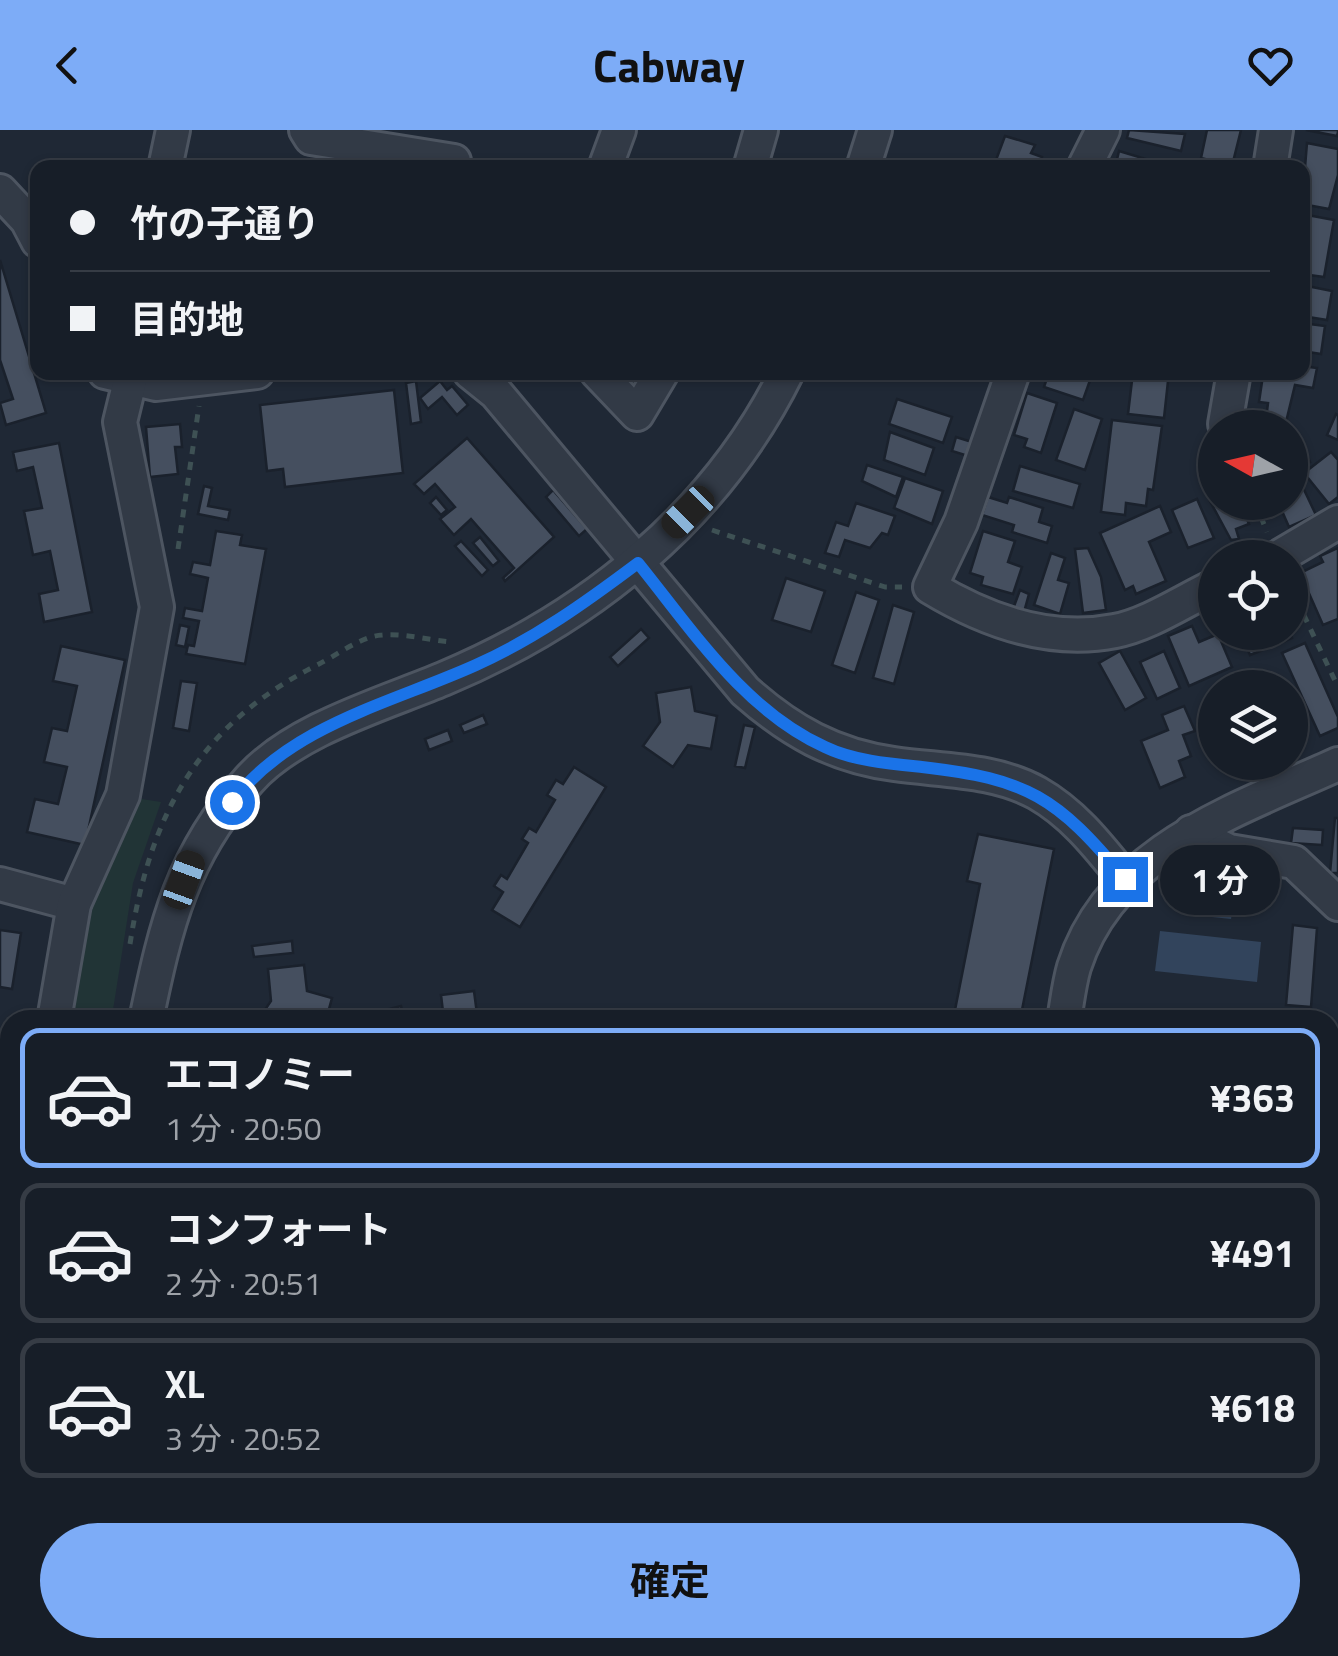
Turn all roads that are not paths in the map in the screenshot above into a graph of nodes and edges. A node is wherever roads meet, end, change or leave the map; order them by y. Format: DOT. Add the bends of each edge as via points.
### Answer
graph roads {
  1 [pos="173,130"];
  2 [pos="306,130"];
  3 [pos="618,130"];
  4 [pos="761,130"];
  5 [pos="875,130"];
  6 [pos="1102,130"];
  7 [pos="1276,130"];
  8 [pos="456,153"];
  9 [pos="167,160"];
  10 [pos="609,160"];
  11 [pos="752,160"];
  12 [pos="866,160"];
  13 [pos="1088,160"];
  14 [pos="1271,160"];
  15 [pos="0,191"];
  16 [pos="30,225"];
  17 [pos="117,380"];
  18 [pos="493,380"];
  19 [pos="604,380"];
  20 [pos="657,380"];
  21 [pos="782,380"];
  22 [pos="1010,380"];
  23 [pos="1233,380"];
  24 [pos="1227,410"];
  25 [pos="1338,522"];
  26 [pos="1308,540"];
  27 [pos="638,563"];
  28 [pos="1198,594"];
  29 [pos="1338,764"];
  30 [pos="1191,832"];
  31 [pos="1125,879"];
  32 [pos="0,884"];
  33 [pos="74,904"];
  34 [pos="1338,904"];
  35 [pos="56,1010"];
  36 [pos="148,1010"];
  37 [pos="1066,1010"];
  1 -- 9 [label="street"];
  2 -- 8 [label="street" via="311,138"];
  3 -- 10 [label="street"];
  4 -- 11 [label="street"];
  5 -- 12 [label="street"];
  6 -- 13 [label="street"];
  7 -- 14 [label="street"];
  15 -- 16 [label="street"];
  17 -- 33 [label="street" via="157,607 123,795"];
  18 -- 27 [label="street"];
  19 -- 20 [label="street" via="636,414"];
  21 -- 27 [label="street" via="713,488"];
  22 -- 28 [label="street" via="961,522 930,587 972,612 1050,635 1118,631"];
  23 -- 24 [label="street"];
  25 -- 26 [label="street"];
  27 -- 31 [label="street" via="745,692 784,726 830,750 991,776 1036,792 1081,826"];
  27 -- 36 [label="street" via="562,621 317,731 251,777 194,854 164,932"];
  29 -- 30 [label="street"];
  30 -- 31 [label="street"];
  30 -- 34 [label="street" via="1230,851 1294,862"];
  31 -- 37 [label="street" via="1074,966"];
  32 -- 33 [label="street"];
  33 -- 35 [label="street"];
}
